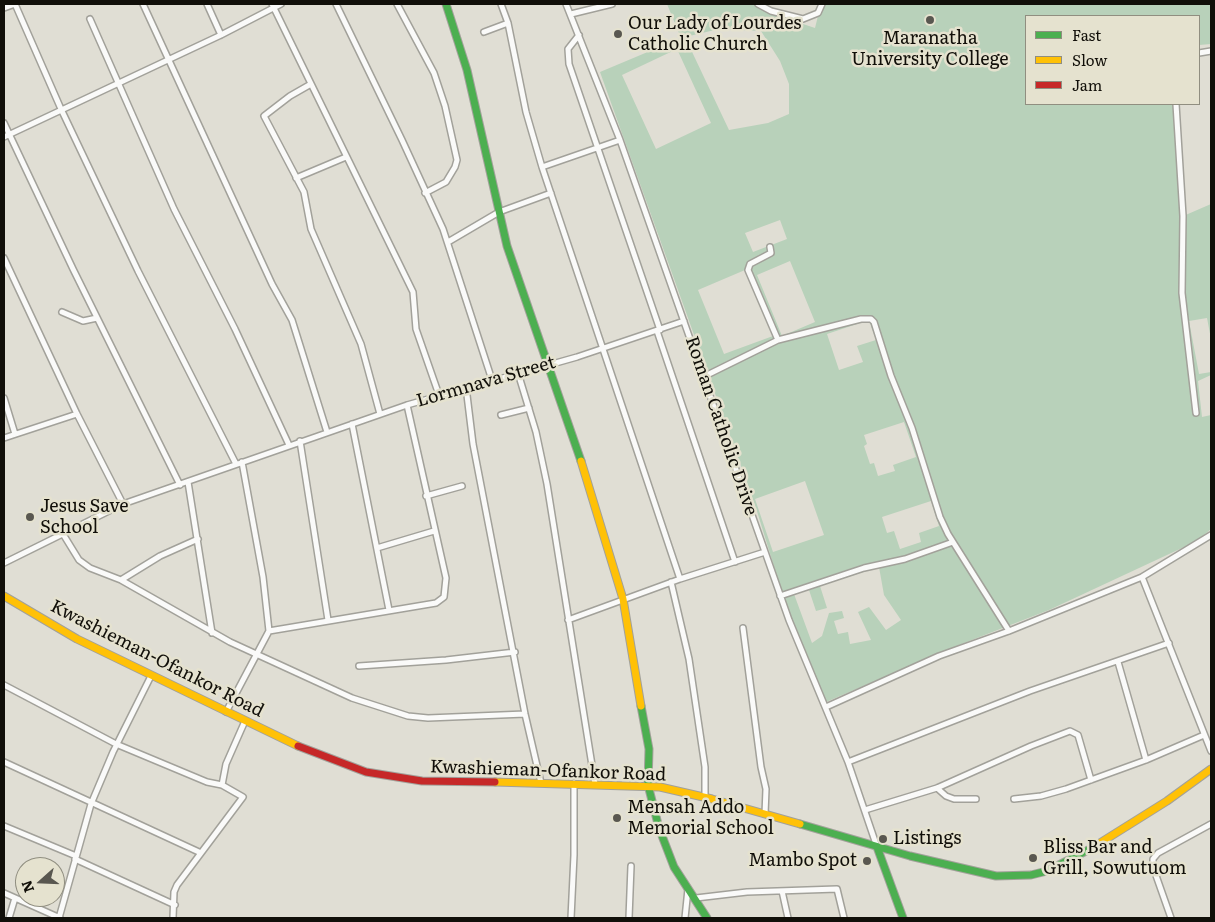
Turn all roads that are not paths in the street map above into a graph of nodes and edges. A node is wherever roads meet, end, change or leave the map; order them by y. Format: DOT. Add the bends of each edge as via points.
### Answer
graph roads {
  1 [pos="15,4"];
  2 [pos="143,4"];
  3 [pos="207,4"];
  4 [pos="281,4"];
  5 [pos="336,4"];
  6 [pos="397,4"];
  7 [pos="446,4"];
  8 [pos="501,4"];
  9 [pos="566,4"];
  10 [pos="612,4"];
  11 [pos="758,4"];
  12 [pos="822,4"];
  13 [pos="273,6"];
  14 [pos="4,8"];
  15 [pos="571,14"];
  16 [pos="90,20"];
  17 [pos="508,23"];
  18 [pos="484,32"];
  19 [pos="221,35"];
  20 [pos="578,35"];
  21 [pos="168,60"];
  22 [pos="118,83"];
  23 [pos="311,84"];
  24 [pos="1176,105"];
  25 [pos="61,109"];
  26 [pos="4,123"];
  27 [pos="6,136"];
  28 [pos="620,140"];
  29 [pos="598,147"];
  30 [pos="346,157"];
  31 [pos="542,167"];
  32 [pos="296,178"];
  33 [pos="425,192"];
  34 [pos="551,193"];
  35 [pos="499,212"];
  36 [pos="448,242"];
  37 [pos="770,247"];
  38 [pos="4,258"];
  39 [pos="62,312"];
  40 [pos="97,318"];
  41 [pos="684,321"];
  42 [pos="658,331"];
  43 [pos="778,340"];
  44 [pos="604,349"];
  45 [pos="549,365"];
  46 [pos="518,373"];
  47 [pos="703,377"];
  48 [pos="492,380"];
  49 [pos="466,387"];
  50 [pos="439,395"];
  51 [pos="4,398"];
  52 [pos="407,405"];
  53 [pos="529,408"];
  54 [pos="6,409"];
  55 [pos="1196,413"];
  56 [pos="77,414"];
  57 [pos="380,414"];
  58 [pos="501,415"];
  59 [pos="352,424"];
  60 [pos="327,432"];
  61 [pos="15,434"];
  62 [pos="4,438"];
  63 [pos="300,442"];
  64 [pos="289,446"];
  65 [pos="239,463"];
  66 [pos="188,482"];
  67 [pos="180,485"];
  68 [pos="462,486"];
  69 [pos="426,496"];
  70 [pos="123,504"];
  71 [pos="434,531"];
  72 [pos="63,534"];
  73 [pos="1211,535"];
  74 [pos="198,539"];
  75 [pos="952,542"];
  76 [pos="377,548"];
  77 [pos="765,552"];
  78 [pos="735,562"];
  79 [pos="4,563"];
  80 [pos="1142,577"];
  81 [pos="680,579"];
  82 [pos="121,580"];
  83 [pos="671,582"];
  84 [pos="4,596"];
  85 [pos="780,596"];
  86 [pos="623,600"];
  87 [pos="389,610"];
  88 [pos="328,620"];
  89 [pos="568,620"];
  90 [pos="743,628"];
  91 [pos="269,631"];
  92 [pos="1009,631"];
  93 [pos="212,633"];
  94 [pos="1168,643"];
  95 [pos="515,652"];
  96 [pos="256,654"];
  97 [pos="1118,662"];
  98 [pos="359,666"];
  99 [pos="151,676"];
  100 [pos="4,686"];
  101 [pos="826,707"];
  102 [pos="226,712"];
  103 [pos="525,714"];
  104 [pos="245,722"];
  105 [pos="1204,735"];
  106 [pos="116,744"];
  107 [pos="1211,751"];
  108 [pos="1146,760"];
  109 [pos="4,762"];
  110 [pos="848,762"];
  111 [pos="1210,771"];
  112 [pos="1092,780"];
  113 [pos="541,783"];
  114 [pos="574,783"];
  115 [pos="222,784"];
  116 [pos="595,784"];
  117 [pos="648,785"];
  118 [pos="936,788"];
  119 [pos="705,797"];
  120 [pos="976,799"];
  121 [pos="1014,799"];
  122 [pos="91,804"];
  123 [pos="865,810"];
  124 [pos="764,814"];
  125 [pos="1211,824"];
  126 [pos="4,826"];
  127 [pos="877,846"];
  128 [pos="201,853"];
  129 [pos="75,857"];
  130 [pos="631,866"];
  131 [pos="688,888"];
  132 [pos="782,891"];
  133 [pos="4,893"];
  134 [pos="15,898"];
  135 [pos="696,898"];
  136 [pos="175,905"];
  137 [pos="35,907"];
  138 [pos="9,918"];
  139 [pos="60,918"];
  140 [pos="173,918"];
  141 [pos="571,918"];
  142 [pos="629,918"];
  143 [pos="685,918"];
  144 [pos="707,918"];
  145 [pos="788,918"];
  146 [pos="844,918"];
  147 [pos="903,918"];
  148 [pos="1171,918"];
  1 -- 14 [label="street"];
  1 -- 25 [label="street"];
  2 -- 21 [label="street"];
  3 -- 19 [label="street"];
  4 -- 13 [label="street"];
  5 -- 33 [label="street"];
  6 -- 33 [label="street" via="434,73 457,160 446,182"];
  7 -- 35 [label="main road" via="467,70"];
  8 -- 17 [label="street"];
  9 -- 15 [label="street, Roman Catholic Drive"];
  10 -- 15 [label="street"];
  11 -- 12 [label="street" via="771,11 803,19 818,13"];
  13 -- 19 [label="street"];
  13 -- 23 [label="street"];
  15 -- 20 [label="street, Roman Catholic Drive"];
  16 -- 22 [label="street"];
  17 -- 18 [label="street"];
  17 -- 31 [label="street" via="526,112"];
  19 -- 21 [label="street"];
  20 -- 28 [label="street, Roman Catholic Drive"];
  20 -- 29 [label="street" via="566,54"];
  21 -- 22 [label="street"];
  21 -- 60 [label="street" via="272,284 292,320"];
  22 -- 25 [label="street"];
  22 -- 64 [label="street" via="183,228 235,328"];
  23 -- 30 [label="street"];
  23 -- 32 [label="street" via="265,115"];
  24 -- 55 [label="street" via="1184,216 1182,293"];
  25 -- 27 [label="street"];
  25 -- 65 [label="street" via="138,271"];
  26 -- 27 [label="street"];
  27 -- 40 [label="street"];
  28 -- 29 [label="street"];
  28 -- 41 [label="street, Roman Catholic Drive"];
  29 -- 31 [label="street"];
  29 -- 42 [label="street"];
  30 -- 32 [label="street"];
  30 -- 50 [label="street" via="413,292 416,329"];
  31 -- 34 [label="street"];
  32 -- 57 [label="street" via="306,199 311,229 361,344"];
  33 -- 36 [label="street"];
  34 -- 35 [label="street"];
  34 -- 44 [label="street"];
  35 -- 36 [label="street"];
  35 -- 45 [label="main road" via="507,246"];
  36 -- 48 [label="street"];
  37 -- 43 [label="street" via="770,253 750,264 748,270"];
  38 -- 56 [label="street"];
  39 -- 40 [label="street" via="83,321"];
  40 -- 67 [label="street"];
  41 -- 42 [label="street, Lormnava Street"];
  41 -- 47 [label="street, Roman Catholic Drive"];
  42 -- 44 [label="street, Lormnava Street"];
  42 -- 78 [label="street"];
  43 -- 47 [label="street"];
  43 -- 75 [label="street" via="860,319 874,322 940,517"];
  44 -- 45 [label="street, Lormnava Street"];
  44 -- 81 [label="street"];
  45 -- 46 [label="street, Lormnava Street"];
  45 -- 86 [label="main road" via="603,528"];
  46 -- 48 [label="street, Lormnava Street"];
  46 -- 53 [label="street"];
  47 -- 77 [label="street, Roman Catholic Drive"];
  48 -- 49 [label="street, Lormnava Street"];
  49 -- 50 [label="street, Lormnava Street"];
  49 -- 95 [label="street" via="473,444"];
  50 -- 52 [label="street, Lormnava Street"];
  51 -- 54 [label="street"];
  52 -- 57 [label="street, Lormnava Street"];
  52 -- 69 [label="street"];
  53 -- 58 [label="street"];
  53 -- 89 [label="street" via="547,484"];
  54 -- 61 [label="street"];
  56 -- 61 [label="street"];
  56 -- 70 [label="street"];
  57 -- 59 [label="street, Lormnava Street"];
  59 -- 60 [label="street, Lormnava Street"];
  59 -- 76 [label="street"];
  60 -- 63 [label="street, Lormnava Street"];
  61 -- 62 [label="street"];
  63 -- 64 [label="street, Lormnava Street"];
  63 -- 88 [label="street"];
  64 -- 65 [label="street, Lormnava Street"];
  65 -- 66 [label="street, Lormnava Street"];
  65 -- 91 [label="street" via="263,577"];
  66 -- 67 [label="street, Lormnava Street"];
  66 -- 74 [label="street"];
  67 -- 70 [label="street, Lormnava Street"];
  68 -- 69 [label="street"];
  69 -- 71 [label="street"];
  70 -- 72 [label="street, Lormnava Street"];
  71 -- 76 [label="street"];
  71 -- 87 [label="street" via="446,578 444,597 436,603"];
  72 -- 79 [label="street, Lormnava Street"];
  72 -- 82 [label="street" via="83,563"];
  73 -- 80 [label="street"];
  74 -- 82 [label="street" via="160,556"];
  74 -- 93 [label="street"];
  75 -- 85 [label="street"];
  75 -- 92 [label="street"];
  76 -- 87 [label="street"];
  77 -- 78 [label="street"];
  77 -- 85 [label="street, Roman Catholic Drive"];
  78 -- 81 [label="street"];
  80 -- 92 [label="street"];
  80 -- 94 [label="street"];
  81 -- 83 [label="street"];
  82 -- 93 [label="street"];
  83 -- 86 [label="street"];
  83 -- 119 [label="street" via="689,659 705,767"];
  84 -- 99 [label="main road, Kwashieman-Ofankor Road" via="77,639"];
  85 -- 101 [label="street, Roman Catholic Drive"];
  86 -- 89 [label="street"];
  86 -- 117 [label="main road" via="648,749"];
  87 -- 88 [label="street"];
  88 -- 91 [label="street"];
  89 -- 116 [label="street"];
  90 -- 124 [label="street" via="766,789"];
  91 -- 96 [label="street"];
  92 -- 101 [label="street" via="938,656"];
  93 -- 96 [label="street"];
  94 -- 97 [label="street"];
  94 -- 105 [label="street"];
  95 -- 98 [label="street"];
  95 -- 103 [label="street"];
  96 -- 102 [label="street"];
  96 -- 103 [label="street" via="352,698 408,716 450,719"];
  97 -- 108 [label="street"];
  97 -- 110 [label="street" via="1030,691"];
  99 -- 102 [label="main road, Kwashieman-Ofankor Road"];
  99 -- 106 [label="street"];
  100 -- 106 [label="street"];
  101 -- 110 [label="street, Roman Catholic Drive"];
  102 -- 104 [label="main road, Kwashieman-Ofankor Road"];
  103 -- 113 [label="street"];
  104 -- 113 [label="main road, Kwashieman-Ofankor Road" via="328,760 366,772 422,781"];
  104 -- 115 [label="street" via="226,764"];
  105 -- 107 [label="street"];
  105 -- 108 [label="street"];
  106 -- 115 [label="street" via="207,782"];
  106 -- 122 [label="street"];
  108 -- 112 [label="street"];
  109 -- 122 [label="street"];
  110 -- 123 [label="street, Roman Catholic Drive"];
  111 -- 127 [label="main road, Kwashieman-Ofankor Road" via="1094,848 1047,871 1031,875 996,876"];
  112 -- 118 [label="street" via="1078,735 1070,731"];
  112 -- 121 [label="street" via="1052,794"];
  113 -- 114 [label="main road, Kwashieman-Ofankor Road"];
  114 -- 116 [label="main road, Kwashieman-Ofankor Road"];
  114 -- 141 [label="street"];
  115 -- 128 [label="street" via="243,797"];
  116 -- 117 [label="main road, Kwashieman-Ofankor Road"];
  117 -- 119 [label="main road, Kwashieman-Ofankor Road"];
  117 -- 131 [label="main road" via="669,857"];
  118 -- 120 [label="street" via="954,799"];
  118 -- 123 [label="street"];
  119 -- 124 [label="main road, Kwashieman-Ofankor Road"];
  122 -- 128 [label="street"];
  122 -- 129 [label="street"];
  123 -- 127 [label="street, Roman Catholic Drive"];
  124 -- 127 [label="main road, Kwashieman-Ofankor Road"];
  125 -- 148 [label="street" via="1158,853 1153,859"];
  126 -- 129 [label="street"];
  127 -- 147 [label="main road"];
  128 -- 136 [label="street" via="176,888"];
  129 -- 136 [label="street"];
  129 -- 139 [label="street"];
  130 -- 142 [label="street"];
  131 -- 135 [label="main road"];
  131 -- 143 [label="street"];
  132 -- 135 [label="street"];
  132 -- 145 [label="street"];
  132 -- 146 [label="street" via="837,889"];
  133 -- 134 [label="street"];
  134 -- 138 [label="street"];
  135 -- 144 [label="main road"];
  136 -- 140 [label="street"];
  137 -- 139 [label="street"];
}
